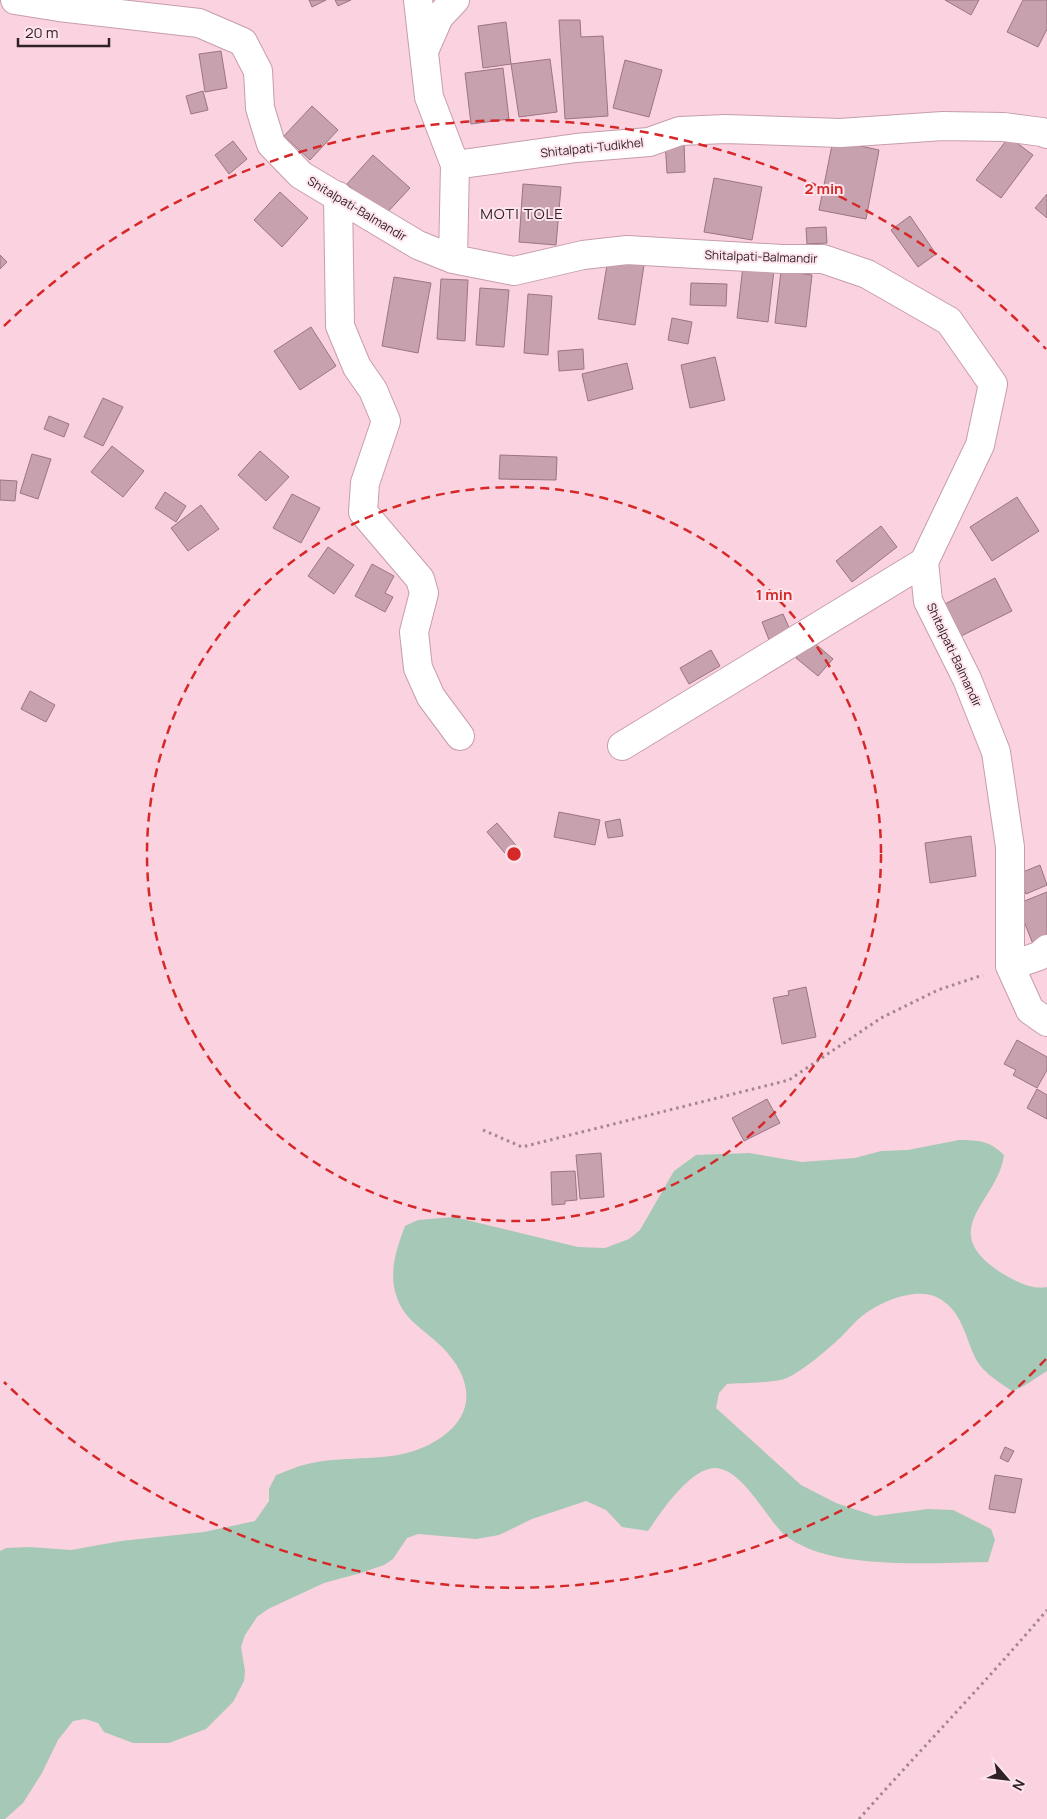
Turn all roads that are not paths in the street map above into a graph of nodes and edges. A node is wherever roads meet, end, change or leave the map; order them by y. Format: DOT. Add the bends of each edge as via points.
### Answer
graph roads {
  1 [pos="14,0"];
  2 [pos="418,0"];
  3 [pos="455,0"];
  4 [pos="424,53"];
  5 [pos="1047,134"];
  6 [pos="455,165"];
  7 [pos="338,196"];
  8 [pos="453,259"];
  9 [pos="924,562"];
  10 [pos="460,736"];
  11 [pos="622,746"];
  12 [pos="1047,949"];
  13 [pos="1010,966"];
  14 [pos="1047,1022"];
  1 -- 7 [label="street, Shitalpati-Balmandir" via="199,22 243,42 258,71 260,108 271,144 301,175"];
  2 -- 4 [label="street"];
  3 -- 4 [label="street" via="439,17"];
  4 -- 6 [label="street" via="429,97"];
  5 -- 6 [label="street, Shitalpati-Tudikhel" via="1004,127 832,133 725,129 680,131 649,142 576,148"];
  6 -- 8 [label="street"];
  7 -- 8 [label="street, Shitalpati-Balmandir" via="418,245"];
  7 -- 10 [label="street" via="340,326 357,367 373,390 386,421 365,483 364,512 420,579 424,593 414,632 418,668 431,697"];
  8 -- 9 [label="street, Shitalpati-Balmandir" via="514,271 582,255 627,250 782,260 822,259 868,274 949,321 992,384 980,446"];
  9 -- 11 [label="street"];
  9 -- 13 [label="street, Shitalpati-Balmandir" via="928,601 967,679 996,752 1010,847"];
  12 -- 13 [label="street" via="1040,956"];
  13 -- 14 [label="street, Shitalpati-Balmandir" via="1030,1010"];
}
